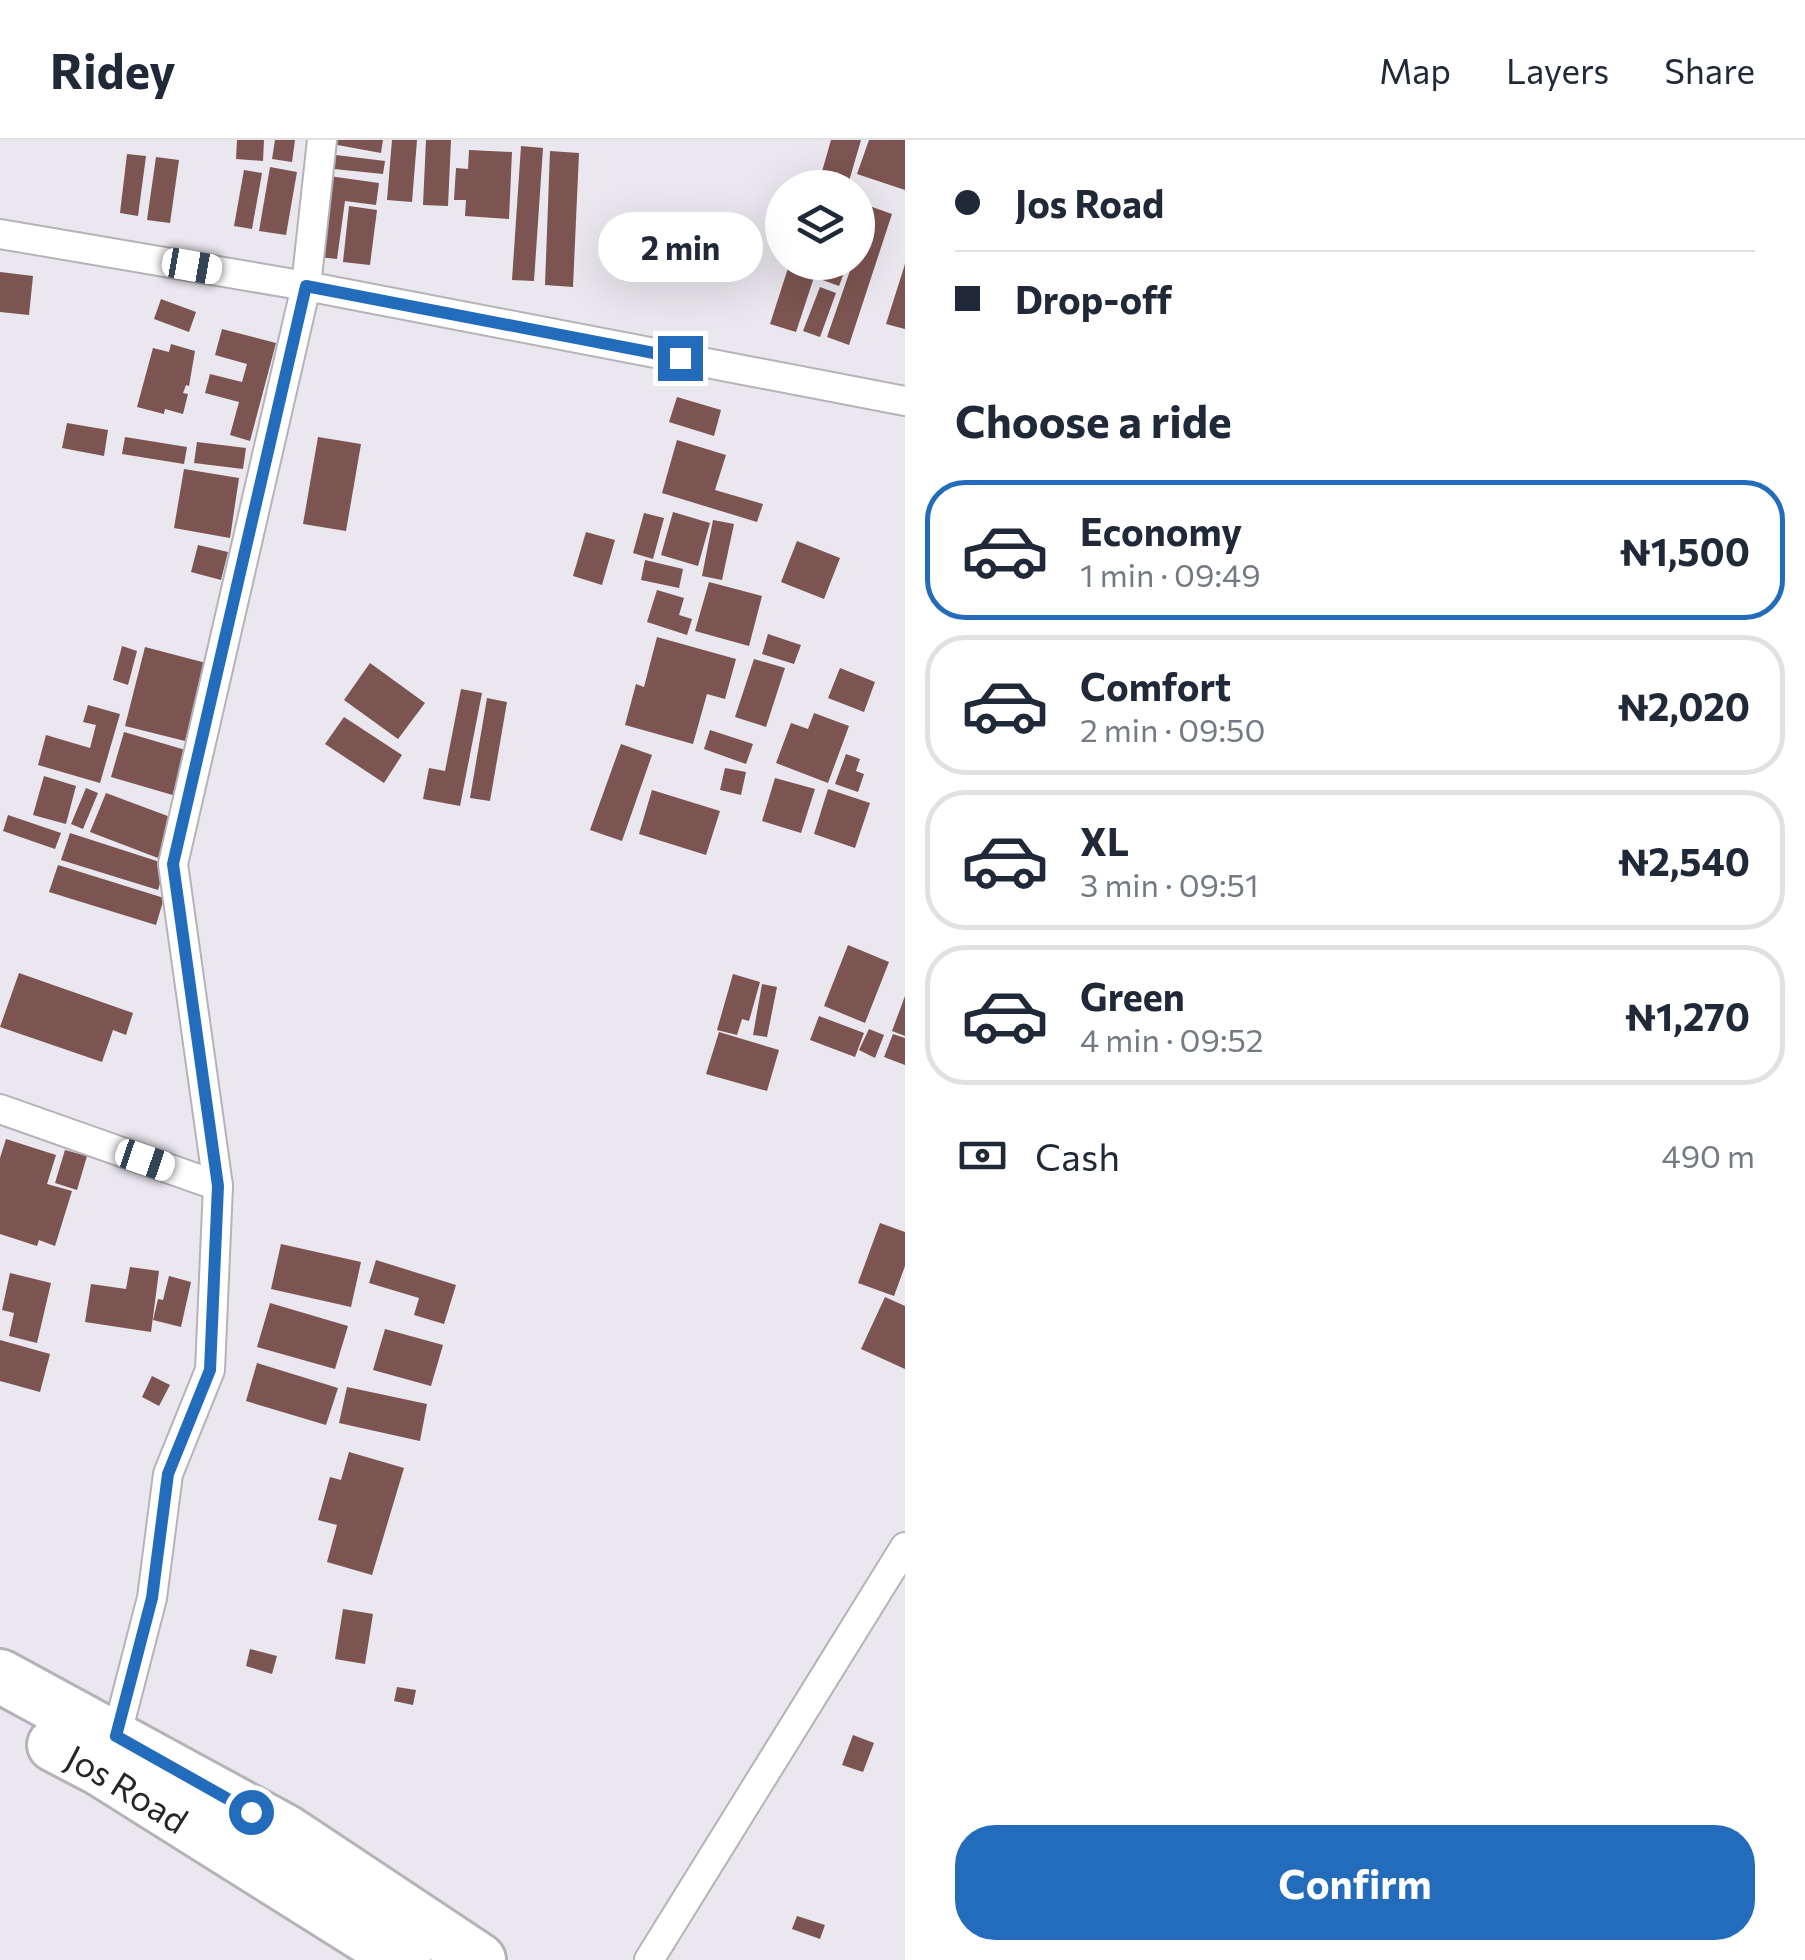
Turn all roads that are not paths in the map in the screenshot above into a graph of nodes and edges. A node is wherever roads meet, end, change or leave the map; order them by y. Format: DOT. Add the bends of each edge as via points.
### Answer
graph roads {
  1 [pos="322,140"];
  2 [pos="0,234"];
  3 [pos="306,286"];
  4 [pos="905,401"];
  5 [pos="0,1109"];
  6 [pos="218,1186"];
  7 [pos="905,1547"];
  8 [pos="0,1676"];
  9 [pos="0,1716"];
  10 [pos="116,1736"];
  11 [pos="404,1960"];
  12 [pos="479,1960"];
  13 [pos="650,1960"];
  1 -- 3 [label="street"];
  2 -- 3 [label="street"];
  3 -- 4 [label="street"];
  3 -- 6 [label="street" via="173,864"];
  5 -- 6 [label="street"];
  6 -- 10 [label="street" via="210,1370 168,1474 152,1598"];
  7 -- 13 [label="street"];
  8 -- 10 [label="highway, Jos Road"];
  9 -- 11 [label="highway, Jos Road" via="100,1768"];
  10 -- 12 [label="highway, Jos Road" via="284,1831"];
}
